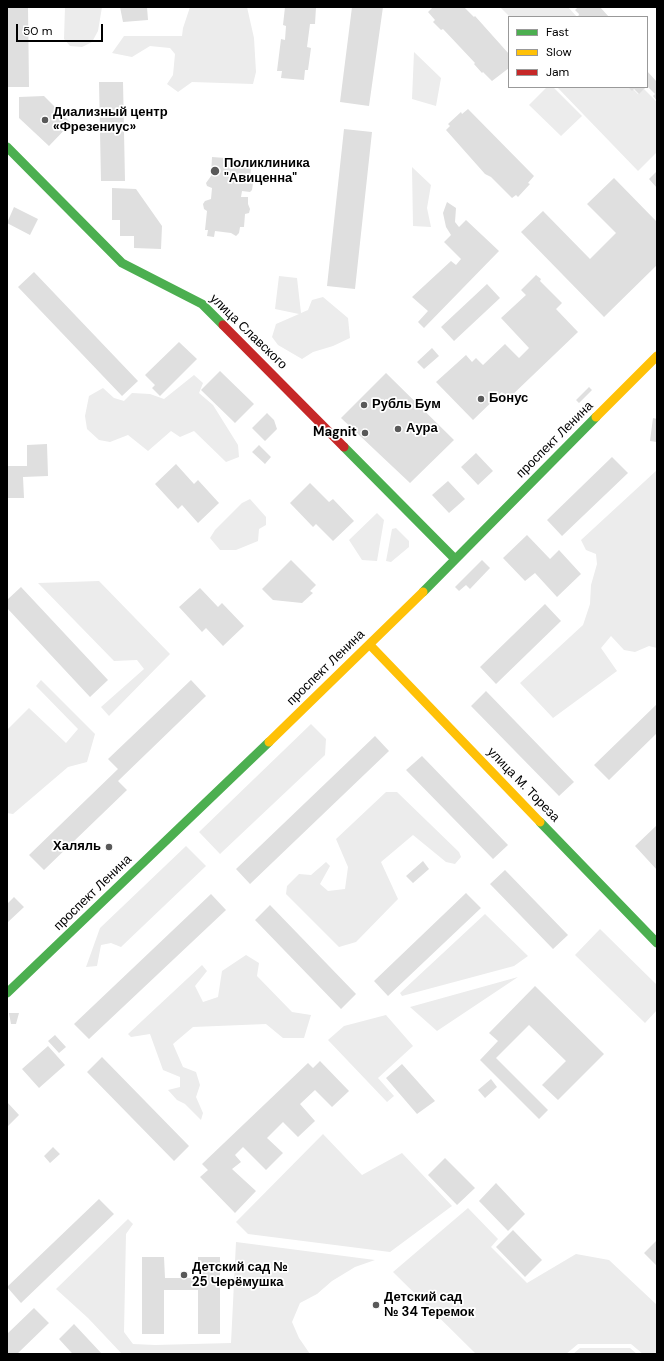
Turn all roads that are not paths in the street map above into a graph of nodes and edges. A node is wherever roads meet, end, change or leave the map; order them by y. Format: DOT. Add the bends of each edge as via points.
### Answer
graph roads {
  1 [pos="7,147"];
  2 [pos="657,356"];
  3 [pos="454,558"];
  4 [pos="370,645"];
  5 [pos="657,943"];
  6 [pos="7,993"];
  1 -- 3 [label="street, улица Славского" via="122,263 202,304"];
  2 -- 3 [label="street, проспект Ленина"];
  3 -- 4 [label="street, проспект Ленина"];
  4 -- 5 [label="street, улица М. Тореза"];
  4 -- 6 [label="street, проспект Ленина"];
}
